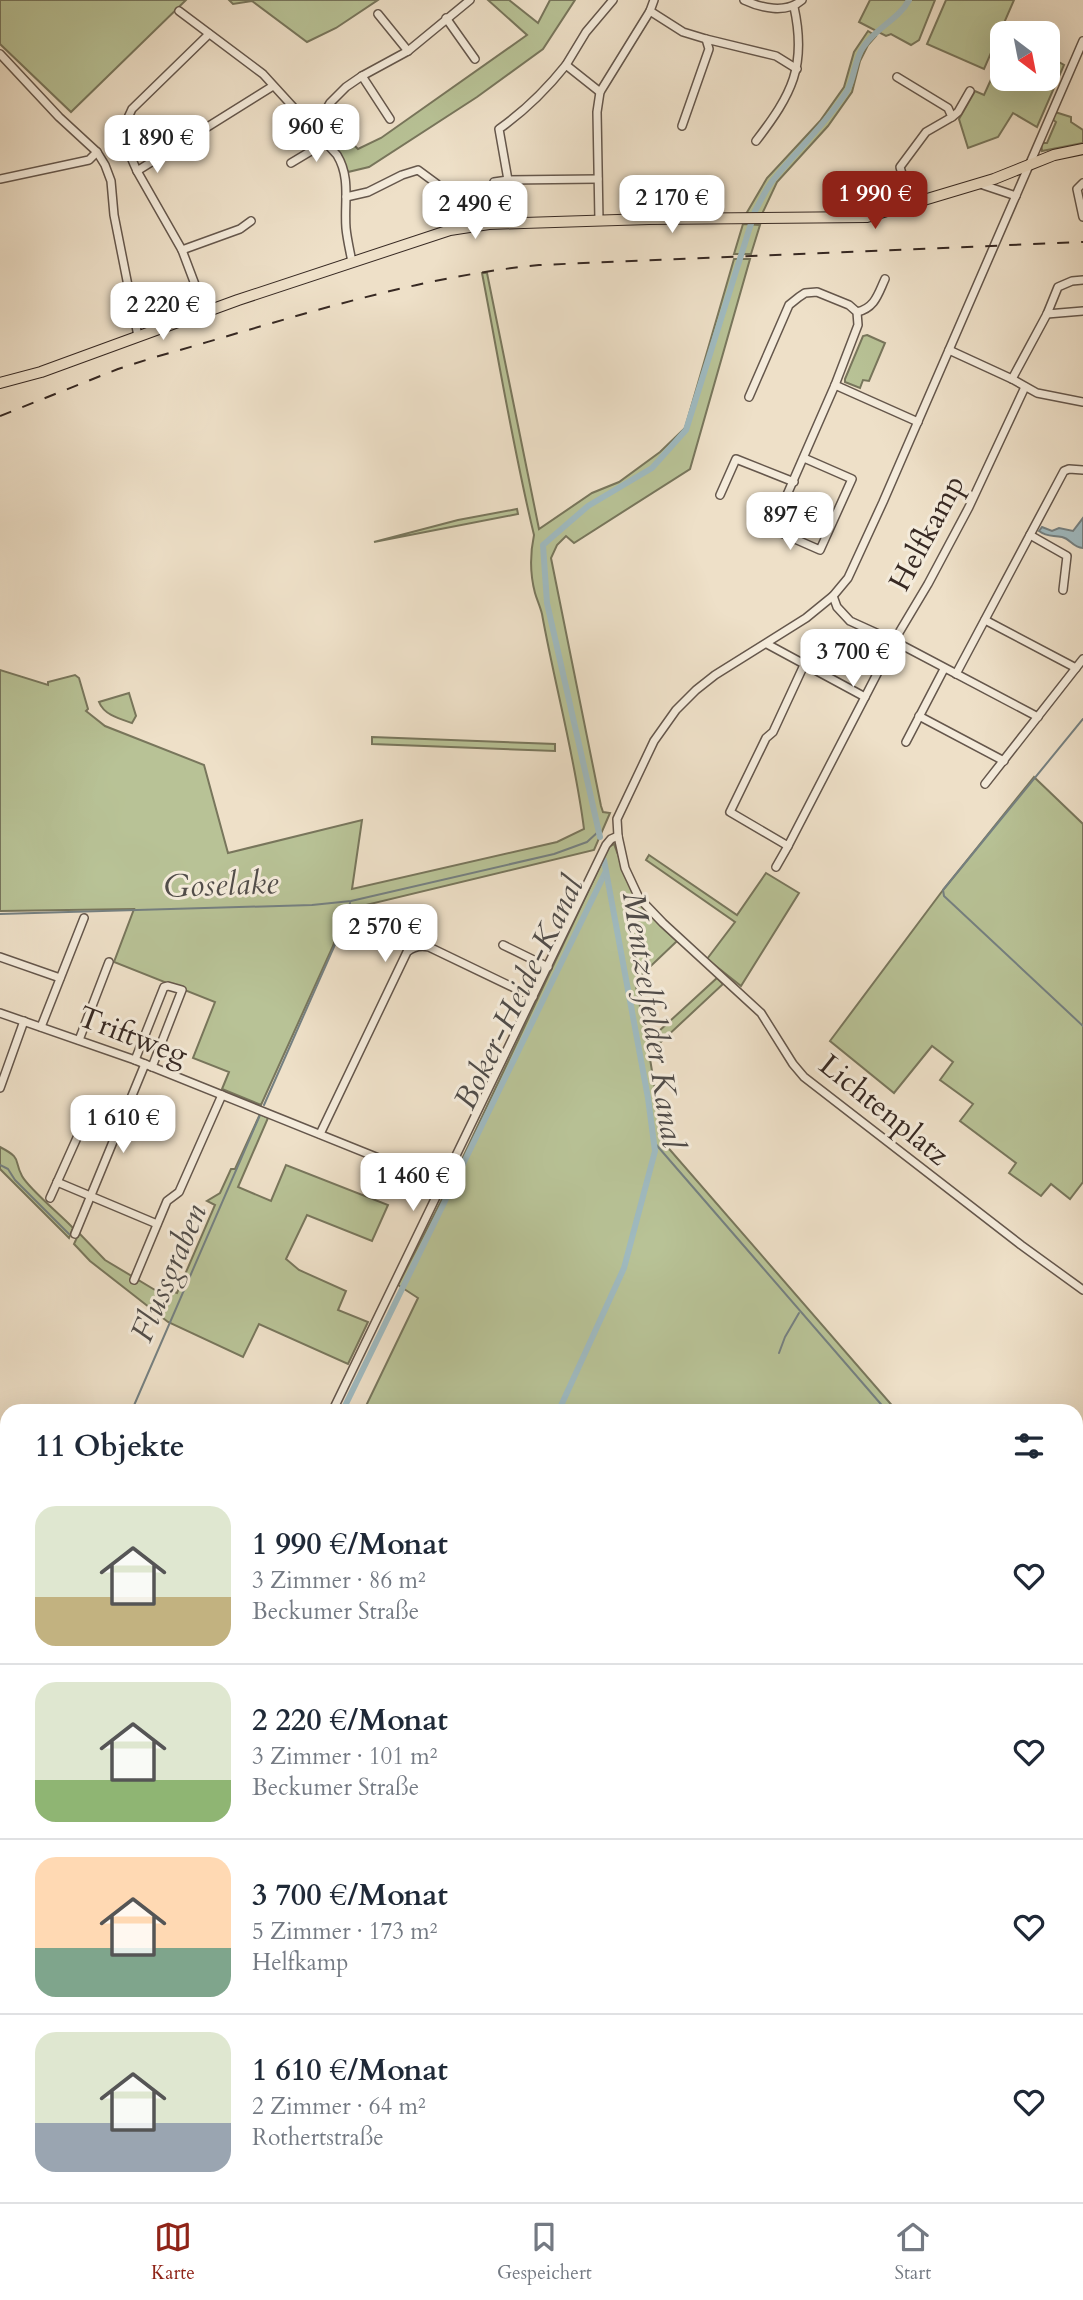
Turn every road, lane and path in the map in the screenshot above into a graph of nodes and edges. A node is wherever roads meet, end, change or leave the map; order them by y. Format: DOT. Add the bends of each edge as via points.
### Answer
graph roads {
  1 [pos="470,0"];
  2 [pos="613,0"];
  3 [pos="654,0"];
  4 [pos="744,0"];
  5 [pos="802,0"];
  6 [pos="794,7"];
  7 [pos="179,11"];
  8 [pos="650,11"];
  9 [pos="378,14"];
  10 [pos="446,18"];
  11 [pos="209,34"];
  12 [pos="706,38"];
  13 [pos="1083,41"];
  14 [pos="408,51"];
  15 [pos="0,54"];
  16 [pos="475,59"];
  17 [pos="566,65"];
  18 [pos="797,69"];
  19 [pos="362,76"];
  20 [pos="897,77"];
  21 [pos="273,86"];
  22 [pos="971,91"];
  23 [pos="600,92"];
  24 [pos="952,117"];
  25 [pos="390,119"];
  26 [pos="682,126"];
  27 [pos="315,129"];
  28 [pos="756,141"];
  29 [pos="326,142"];
  30 [pos="1083,149"];
  31 [pos="97,152"];
  32 [pos="291,163"];
  33 [pos="1030,164"];
  34 [pos="137,172"];
  35 [pos="0,179"];
  36 [pos="598,179"];
  37 [pos="508,180"];
  38 [pos="494,182"];
  39 [pos="1083,183"];
  40 [pos="437,184"];
  41 [pos="980,184"];
  42 [pos="1016,196"];
  43 [pos="346,197"];
  44 [pos="911,205"];
  45 [pos="1083,217"];
  46 [pos="251,221"];
  47 [pos="598,221"];
  48 [pos="182,250"];
  49 [pos="352,262"];
  50 [pos="885,279"];
  51 [pos="1083,280"];
  52 [pos="205,312"];
  53 [pos="857,312"];
  54 [pos="1083,312"];
  55 [pos="1046,314"];
  56 [pos="138,336"];
  57 [pos="949,350"];
  58 [pos="1012,379"];
  59 [pos="0,383"];
  60 [pos="835,385"];
  61 [pos="1025,387"];
  62 [pos="749,397"];
  63 [pos="1083,401"];
  64 [pos="918,422"];
  65 [pos="804,458"];
  66 [pos="1083,470"];
  67 [pos="794,482"];
  68 [pos="720,495"];
  69 [pos="1030,535"];
  70 [pos="1063,590"];
  71 [pos="833,596"];
  72 [pos="985,620"];
  73 [pos="894,641"];
  74 [pos="767,644"];
  75 [pos="1083,659"];
  76 [pos="804,665"];
  77 [pos="1076,668"];
  78 [pos="944,669"];
  79 [pos="956,674"];
  80 [pos="865,697"];
  81 [pos="919,716"];
  82 [pos="1038,718"];
  83 [pos="906,742"];
  84 [pos="1004,761"];
  85 [pos="985,784"];
  86 [pos="618,836"];
  87 [pos="788,846"];
  88 [pos="776,867"];
  89 [pos="84,918"];
  90 [pos="503,945"];
  91 [pos="0,957"];
  92 [pos="109,962"];
  93 [pos="548,967"];
  94 [pos="60,978"];
  95 [pos="533,997"];
  96 [pos="0,1013"];
  97 [pos="24,1021"];
  98 [pos="41,1027"];
  99 [pos="79,1040"];
  100 [pos="135,1060"];
  101 [pos="149,1066"];
  102 [pos="0,1088"];
  103 [pos="222,1095"];
  104 [pos="124,1115"];
  105 [pos="320,1135"];
  106 [pos="57,1182"];
  107 [pos="443,1184"];
  108 [pos="91,1197"];
  109 [pos="50,1198"];
  110 [pos="158,1224"];
  111 [pos="75,1234"];
  112 [pos="134,1280"];
  113 [pos="1083,1290"];
  114 [pos="336,1404"];
  1 -- 10 [label="street"];
  2 -- 17 [label="street"];
  3 -- 8 [label="street"];
  4 -- 6 [label="street"];
  5 -- 6 [label="street"];
  6 -- 18 [label="street" via="800,49"];
  7 -- 11 [label="street"];
  8 -- 12 [label="street" via="683,32"];
  8 -- 23 [label="street"];
  9 -- 14 [label="street"];
  10 -- 14 [label="street"];
  10 -- 16 [label="street"];
  11 -- 21 [label="street"];
  11 -- 34 [label="street" via="132,109 124,124 123,136"];
  12 -- 18 [label="street" via="776,56"];
  12 -- 26 [label="street" via="709,49"];
  13 -- 33 [label="street"];
  14 -- 19 [label="street"];
  15 -- 31 [label="street"];
  17 -- 23 [label="street"];
  17 -- 37 [label="street" via="522,113 499,129"];
  18 -- 28 [label="street" via="788,94"];
  19 -- 25 [label="street"];
  19 -- 27 [label="street" via="331,103"];
  20 -- 24 [label="street" via="948,108"];
  21 -- 27 [label="street"];
  21 -- 34 [label="street"];
  22 -- 24 [label="street"];
  23 -- 36 [label="street"];
  24 -- 44 [label="street" via="926,132 903,162 901,172"];
  27 -- 29 [label="street"];
  29 -- 32 [label="street"];
  29 -- 43 [label="street" via="344,166"];
  30 -- 33 [label="main road"];
  31 -- 35 [label="street" via="89,160"];
  31 -- 56 [label="street" via="111,181"];
  33 -- 41 [label="main road"];
  33 -- 42 [label="street"];
  34 -- 48 [label="street"];
  36 -- 37 [label="street"];
  36 -- 47 [label="street"];
  37 -- 38 [label="street"];
  39 -- 45 [label="street" via="1077,189"];
  40 -- 43 [label="street" via="418,170"];
  41 -- 42 [label="street"];
  41 -- 44 [label="main road"];
  42 -- 57 [label="street"];
  43 -- 49 [label="street"];
  44 -- 47 [label="main road" via="867,218"];
  46 -- 48 [label="street"];
  47 -- 49 [label="main road" via="467,227"];
  48 -- 52 [label="street"];
  49 -- 52 [label="main road"];
  50 -- 53 [label="street" via="873,305"];
  51 -- 55 [label="street" via="1058,287"];
  52 -- 56 [label="main road"];
  53 -- 60 [label="street" via="858,325"];
  53 -- 62 [label="street" via="817,292 793,301"];
  54 -- 55 [label="street"];
  55 -- 58 [label="street"];
  56 -- 59 [label="main road"];
  57 -- 58 [label="street"];
  57 -- 64 [label="street"];
  58 -- 61 [label="street"];
  60 -- 64 [label="street"];
  60 -- 65 [label="street"];
  61 -- 63 [label="street"];
  61 -- 73 [label="street, Helfkamp" via="969,507"];
  64 -- 71 [label="street" via="850,574"];
  65 -- 67 [label="street"];
  65 -- 67 [label="street" via="852,479 820,550 772,529"];
  66 -- 69 [label="street" via="1064,471"];
  67 -- 68 [label="street" via="736,459"];
  69 -- 70 [label="street" via="1067,556"];
  69 -- 72 [label="street"];
  71 -- 73 [label="street" via="836,607 850,621"];
  71 -- 74 [label="street"];
  72 -- 77 [label="street"];
  72 -- 79 [label="street"];
  73 -- 78 [label="street"];
  73 -- 80 [label="street, Helfkamp"];
  74 -- 76 [label="street"];
  74 -- 86 [label="street" via="715,675 664,725 620,810"];
  75 -- 77 [label="street"];
  76 -- 80 [label="street"];
  76 -- 87 [label="street" via="730,811"];
  77 -- 82 [label="street"];
  78 -- 79 [label="street"];
  78 -- 81 [label="street"];
  79 -- 82 [label="street"];
  80 -- 87 [label="street, Helfkamp"];
  81 -- 83 [label="street"];
  81 -- 84 [label="street"];
  82 -- 84 [label="street"];
  84 -- 85 [label="street"];
  86 -- 93 [label="street" via="606,845"];
  86 -- 113 [label="street, Lichtenplatz" via="625,868 639,898 761,1013 804,1077"];
  87 -- 88 [label="street, Helfkamp"];
  89 -- 94 [label="street"];
  90 -- 93 [label="street"];
  91 -- 94 [label="street"];
  92 -- 99 [label="street"];
  93 -- 95 [label="street"];
  94 -- 98 [label="street"];
  95 -- 105 [label="street" via="429,947 411,949"];
  95 -- 107 [label="street"];
  96 -- 97 [label="street, Triftweg"];
  97 -- 98 [label="street, Triftweg"];
  97 -- 102 [label="street"];
  98 -- 99 [label="street, Triftweg"];
  99 -- 100 [label="street, Triftweg"];
  100 -- 101 [label="street, Triftweg"];
  100 -- 101 [label="street" via="164,987 182,990"];
  101 -- 103 [label="street, Triftweg"];
  101 -- 104 [label="street"];
  103 -- 105 [label="street, Triftweg"];
  103 -- 110 [label="street" via="179,1192 167,1201"];
  104 -- 106 [label="street" via="93,1102"];
  104 -- 108 [label="street"];
  105 -- 107 [label="street, Triftweg"];
  106 -- 108 [label="street"];
  106 -- 109 [label="street"];
  107 -- 114 [label="street"];
  108 -- 110 [label="street"];
  108 -- 111 [label="street"];
  110 -- 112 [label="street"];
}
